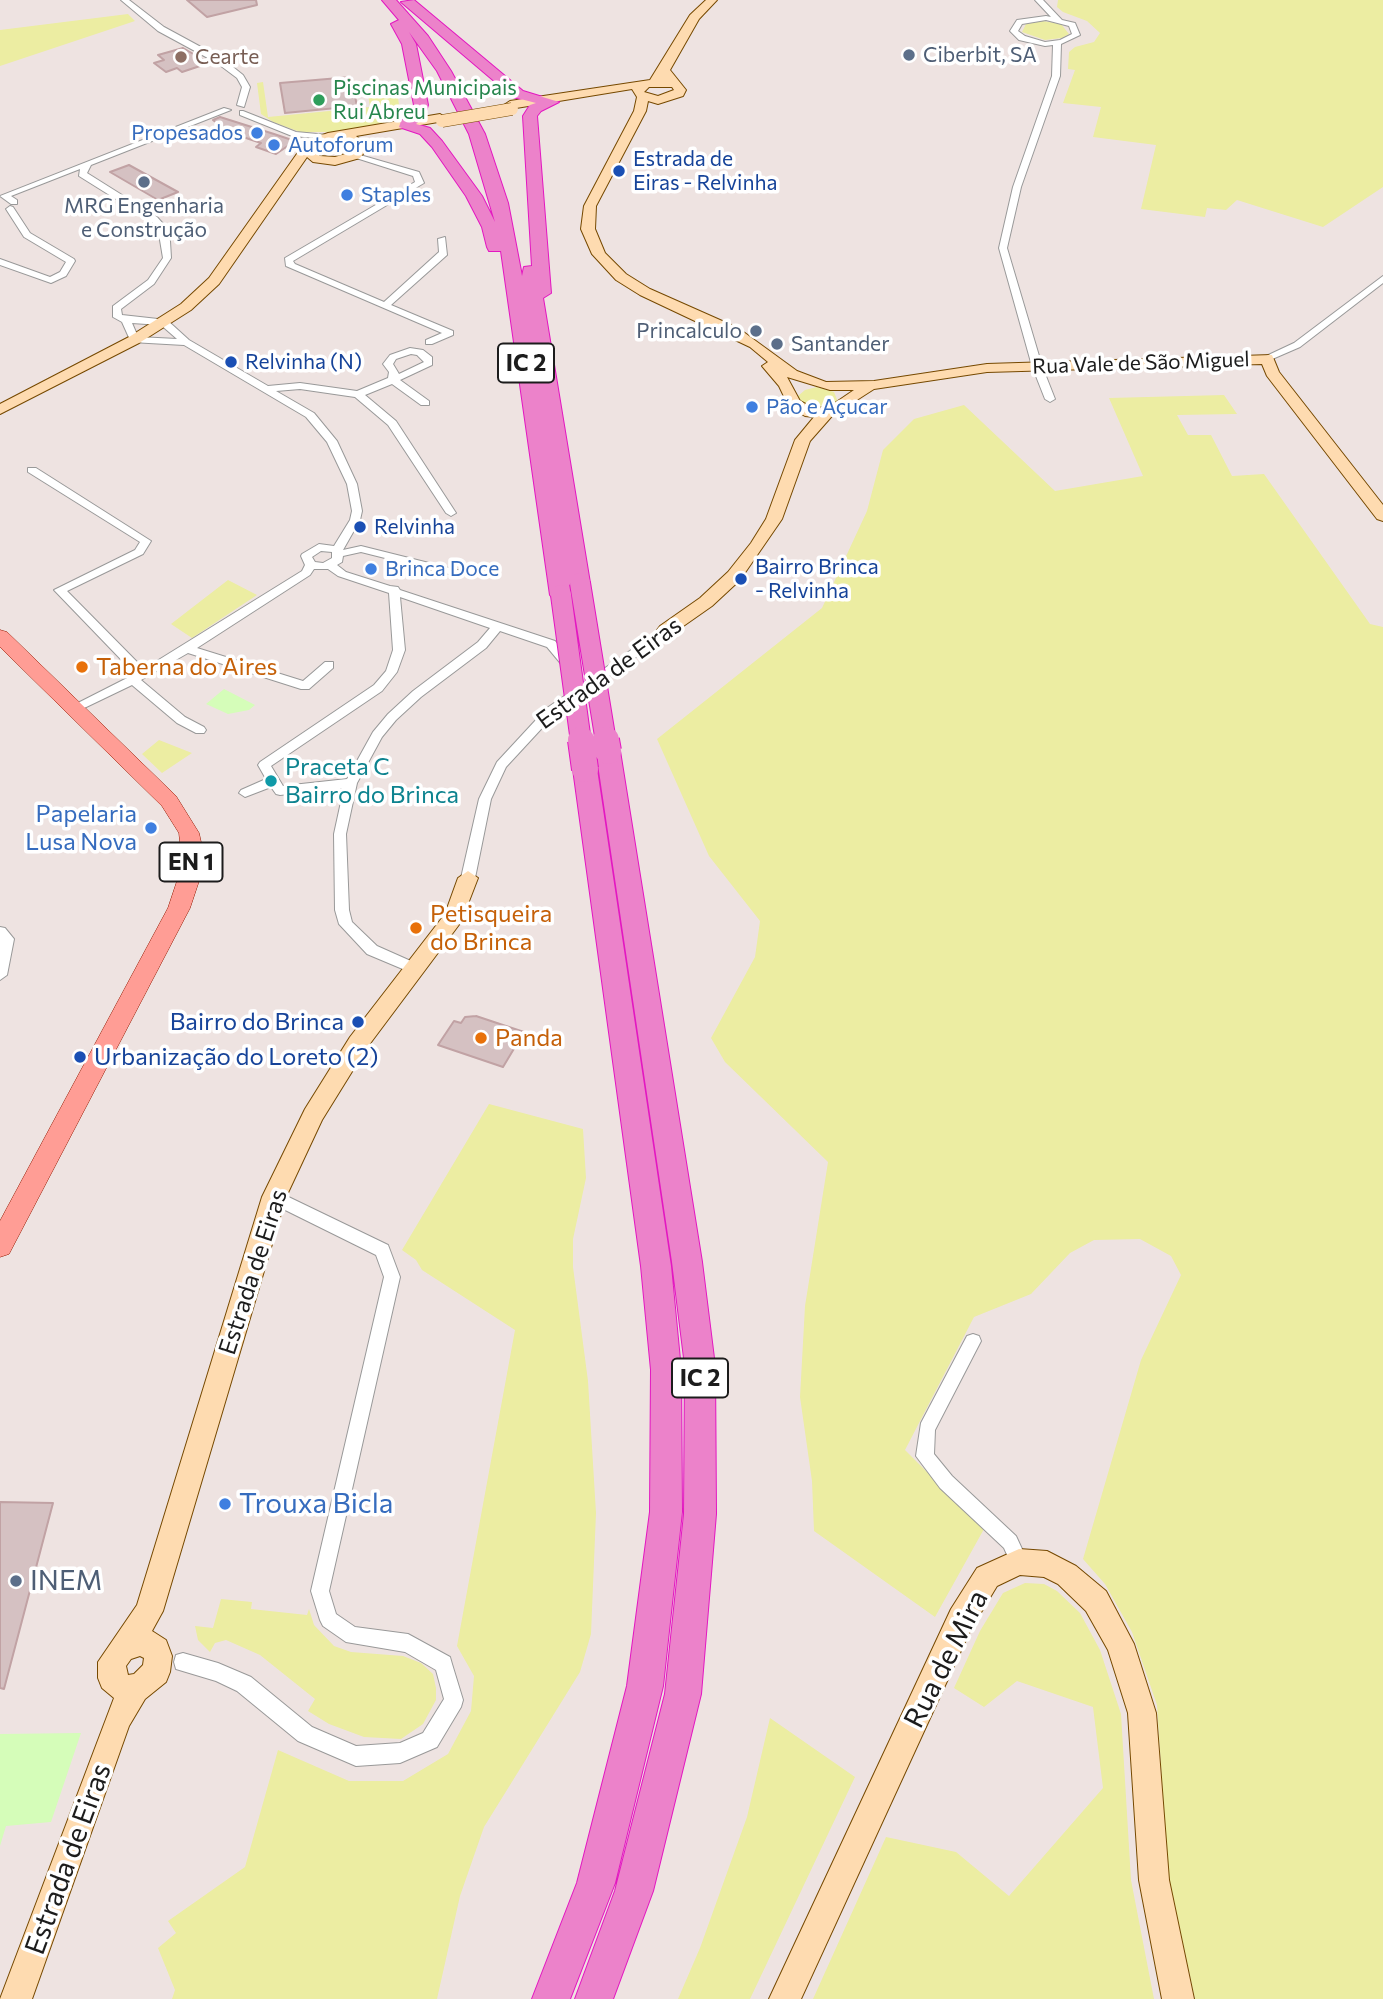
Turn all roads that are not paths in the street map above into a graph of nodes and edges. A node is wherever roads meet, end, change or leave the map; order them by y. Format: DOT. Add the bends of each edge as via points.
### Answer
graph roads {
  1 [pos="125,0"];
  2 [pos="389,0"];
  3 [pos="712,0"];
  4 [pos="1039,0"];
  5 [pos="407,1"];
  6 [pos="1024,20"];
  7 [pos="1058,20"];
  8 [pos="1032,42"];
  9 [pos="1057,43"];
  10 [pos="1054,61"];
  11 [pos="664,71"];
  12 [pos="674,84"];
  13 [pos="643,93"];
  14 [pos="547,101"];
  15 [pos="242,109"];
  16 [pos="407,126"];
  17 [pos="492,130"];
  18 [pos="295,134"];
  19 [pos="331,137"];
  20 [pos="309,146"];
  21 [pos="359,151"];
  22 [pos="500,153"];
  23 [pos="335,161"];
  24 [pos="85,169"];
  25 [pos="281,188"];
  26 [pos="12,206"];
  27 [pos="0,214"];
  28 [pos="442,239"];
  29 [pos="0,262"];
  30 [pos="1383,279"];
  31 [pos="386,305"];
  32 [pos="125,320"];
  33 [pos="530,320"];
  34 [pos="164,322"];
  35 [pos="715,326"];
  36 [pos="134,340"];
  37 [pos="186,342"];
  38 [pos="429,342"];
  39 [pos="1037,366"];
  40 [pos="1270,366"];
  41 [pos="825,385"];
  42 [pos="874,385"];
  43 [pos="312,388"];
  44 [pos="267,389"];
  45 [pos="358,394"];
  46 [pos="1051,399"];
  47 [pos="845,401"];
  48 [pos="425,402"];
  49 [pos="795,402"];
  50 [pos="291,403"];
  51 [pos="0,410"];
  52 [pos="826,413"];
  53 [pos="803,440"];
  54 [pos="32,470"];
  55 [pos="450,513"];
  56 [pos="1383,516"];
  57 [pos="350,532"];
  58 [pos="319,547"];
  59 [pos="338,552"];
  60 [pos="311,565"];
  61 [pos="330,565"];
  62 [pos="461,574"];
  63 [pos="580,583"];
  64 [pos="394,589"];
  65 [pos="499,625"];
  66 [pos="666,630"];
  67 [pos="4,645"];
  68 [pos="187,649"];
  69 [pos="329,665"];
  70 [pos="138,678"];
  71 [pos="586,685"];
  72 [pos="76,706"];
  73 [pos="200,730"];
  74 [pos="596,760"];
  75 [pos="274,781"];
  76 [pos="351,783"];
  77 [pos="245,793"];
  78 [pos="468,878"];
  79 [pos="0,932"];
  80 [pos="416,970"];
  81 [pos="0,975"];
  82 [pos="274,1197"];
  83 [pos="0,1245"];
  84 [pos="973,1341"];
  85 [pos="1019,1562"];
  86 [pos="141,1645"];
  87 [pos="183,1662"];
  88 [pos="126,1686"];
  89 [pos="16,1999"];
  90 [pos="551,1999"];
  91 [pos="594,1999"];
  92 [pos="785,1999"];
  93 [pos="1178,1999"];
  1 -- 15 [label="street" via="161,29 240,77 246,87"];
  2 -- 16 [label="highway" via="409,44 421,104 417,117"];
  2 -- 33 [label="highway, IC 2" via="423,39 477,134"];
  3 -- 11 [label="street" via="694,18"];
  4 -- 6 [label="street"];
  4 -- 7 [label="street"];
  5 -- 14 [label="highway" via="518,94"];
  5 -- 17 [label="highway" via="459,70"];
  6 -- 7 [label="street"];
  6 -- 8 [label="street" via="1014,31"];
  7 -- 9 [label="street" via="1072,25 1077,33 1072,40"];
  8 -- 9 [label="street"];
  8 -- 10 [label="street"];
  9 -- 10 [label="street"];
  10 -- 39 [label="street" via="1056,76 1017,187 1003,248"];
  11 -- 12 [label="street"];
  11 -- 13 [label="street"];
  12 -- 13 [label="street"];
  12 -- 13 [label="street" via="680,90 677,96 658,100"];
  13 -- 14 [label="street" via="608,92"];
  13 -- 35 [label="street" via="593,196 588,219 591,241 621,277"];
  14 -- 16 [label="street, bridge"];
  14 -- 33 [label="highway" via="530,116 543,284"];
  15 -- 18 [label="street"];
  15 -- 24 [label="street" via="227,110"];
  16 -- 19 [label="street"];
  16 -- 21 [label="street" via="380,133"];
  16 -- 33 [label="highway" via="425,131 474,196 490,227 504,281"];
  18 -- 19 [label="street"];
  18 -- 20 [label="street"];
  19 -- 20 [label="street"];
  19 -- 21 [label="street" via="357,140"];
  20 -- 23 [label="street" via="311,156"];
  20 -- 25 [label="street"];
  21 -- 23 [label="street"];
  21 -- 31 [label="street" via="416,174 420,183 288,260 291,266"];
  22 -- 33 [label="highway, IC 2" via="516,201"];
  23 -- 25 [label="street" via="307,169"];
  24 -- 26 [label="street"];
  24 -- 26 [label="street" via="64,172 4,196"];
  24 -- 32 [label="street" via="141,208 164,234 167,258 151,282 116,307 118,317"];
  25 -- 34 [label="street" via="214,281"];
  26 -- 27 [label="street"];
  26 -- 29 [label="street" via="27,235 71,261 63,274 51,280"];
  28 -- 31 [label="street" via="444,253"];
  30 -- 40 [label="street, Rua Vale de São Miguel"];
  31 -- 38 [label="street" via="450,333"];
  32 -- 34 [label="street"];
  32 -- 36 [label="street"];
  33 -- 63 [label="highway, IC 2"];
  33 -- 74 [label="highway, IC 2, bridge" via="561,595"];
  34 -- 36 [label="street"];
  34 -- 37 [label="street"];
  35 -- 41 [label="street" via="755,344 792,374"];
  35 -- 49 [label="street" via="770,366"];
  36 -- 37 [label="street"];
  36 -- 51 [label="street"];
  37 -- 44 [label="street"];
  39 -- 40 [label="street, Rua Vale de São Miguel" via="1251,362"];
  39 -- 42 [label="street, Rua Vale de São Miguel" via="946,372"];
  39 -- 46 [label="street"];
  40 -- 56 [label="street"];
  41 -- 42 [label="street, Rua Vale de São Miguel"];
  41 -- 47 [label="street" via="842,392"];
  41 -- 49 [label="street" via="798,389"];
  42 -- 47 [label="street, Rua Vale de São Miguel"];
  43 -- 44 [label="street"];
  43 -- 45 [label="street"];
  43 -- 50 [label="street"];
  44 -- 50 [label="street"];
  45 -- 48 [label="street" via="393,380"];
  45 -- 55 [label="street" via="392,423"];
  47 -- 52 [label="street, Rua Vale de São Miguel" via="839,409"];
  49 -- 52 [label="street"];
  49 -- 53 [label="street, Estrada de Eiras"];
  50 -- 57 [label="street" via="310,415 332,441 352,484 357,511"];
  52 -- 53 [label="street, Estrada de Eiras"];
  53 -- 66 [label="street, Estrada de Eiras" via="774,519 758,545 725,584"];
  54 -- 70 [label="street" via="146,541 139,552 60,590"];
  57 -- 58 [label="street"];
  57 -- 59 [label="street"];
  58 -- 59 [label="street"];
  58 -- 60 [label="street" via="306,556"];
  59 -- 61 [label="street" via="338,560"];
  59 -- 62 [label="street" via="361,549"];
  60 -- 61 [label="street"];
  60 -- 68 [label="street"];
  61 -- 64 [label="street" via="342,574"];
  63 -- 74 [label="highway, IC 2, bridge"];
  64 -- 65 [label="street"];
  64 -- 75 [label="street" via="398,650 391,672 378,688 264,765"];
  65 -- 71 [label="street" via="551,644"];
  65 -- 76 [label="street" via="482,645 392,717"];
  66 -- 71 [label="street, Estrada de Eiras"];
  67 -- 72 [label="main road, EN 1"];
  68 -- 69 [label="street" via="305,686"];
  68 -- 70 [label="street"];
  70 -- 72 [label="street"];
  70 -- 73 [label="street" via="181,720"];
  71 -- 78 [label="street, Estrada de Eiras" via="551,711 501,765 485,799"];
  72 -- 83 [label="main road, EN 1" via="169,801 183,822 192,851 179,908"];
  74 -- 90 [label="highway, IC 2" via="666,1370 666,1512 645,1686 596,1883"];
  74 -- 91 [label="highway, IC 2" via="685,1249 700,1366 700,1514 683,1694 634,1891"];
  75 -- 76 [label="street" via="280,791"];
  75 -- 77 [label="street"];
  76 -- 80 [label="street" via="340,834 346,924 372,950"];
  78 -- 80 [label="street, Estrada de Eiras" via="454,917"];
  79 -- 81 [label="street" via="7,939"];
  80 -- 82 [label="street, Estrada de Eiras" via="358,1043 313,1115"];
  82 -- 86 [label="street, Estrada de Eiras"];
  82 -- 87 [label="street" via="382,1251 392,1277 320,1591 329,1620 352,1636 408,1643 443,1664 454,1700 430,1740 400,1753 356,1756 305,1734 244,1684"];
  84 -- 85 [label="street" via="928,1429 925,1456 1010,1542"];
  85 -- 92 [label="street, Rua de Mira" via="987,1577 961,1619"];
  85 -- 93 [label="street" via="1047,1564 1067,1575 1096,1601 1120,1644 1142,1713 1154,1880"];
  86 -- 88 [label="street, Estrada de Eiras" via="112,1662 112,1678"];
  86 -- 88 [label="street, Estrada de Eiras" via="158,1656 156,1672 145,1685"];
  88 -- 89 [label="street, Estrada de Eiras"];
}
